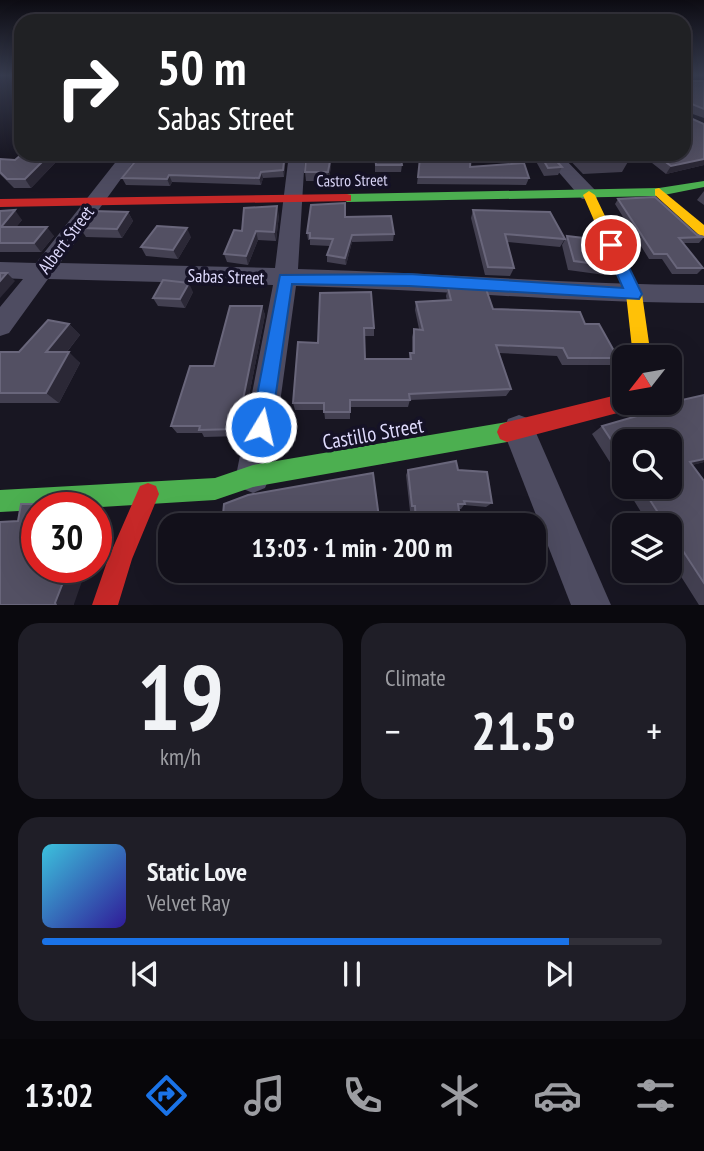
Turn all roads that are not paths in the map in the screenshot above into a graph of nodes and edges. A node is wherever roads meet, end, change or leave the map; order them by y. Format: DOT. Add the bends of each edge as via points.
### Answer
graph roads {
  1 [pos="126,161"];
  2 [pos="298,161"];
  3 [pos="557,161"];
  4 [pos="704,184"];
  5 [pos="659,192"];
  6 [pos="589,195"];
  7 [pos="295,199"];
  8 [pos="94,202"];
  9 [pos="0,203"];
  10 [pos="704,232"];
  11 [pos="0,270"];
  12 [pos="43,270"];
  13 [pos="285,279"];
  14 [pos="634,294"];
  15 [pos="704,294"];
  16 [pos="0,326"];
  17 [pos="640,345"];
  18 [pos="612,405"];
  19 [pos="519,430"];
  20 [pos="253,476"];
  21 [pos="148,494"];
  22 [pos="0,501"];
  23 [pos="105,605"];
  24 [pos="591,605"];
  1 -- 8 [label="street, Albert Street"];
  2 -- 7 [label="street"];
  3 -- 6 [label="street"];
  4 -- 5 [label="main road, Castro Street"];
  5 -- 6 [label="main road, Castro Street"];
  5 -- 10 [label="main road"];
  6 -- 7 [label="main road, Castro Street"];
  6 -- 14 [label="main road"];
  7 -- 8 [label="main road, Castro Street"];
  7 -- 13 [label="street"];
  8 -- 9 [label="main road, Castro Street"];
  8 -- 12 [label="street, Albert Street"];
  11 -- 12 [label="street, Sabas Street"];
  12 -- 13 [label="street, Sabas Street"];
  12 -- 16 [label="street, Albert Street"];
  13 -- 14 [label="street, Sabas Street" via="409,280"];
  13 -- 20 [label="street"];
  14 -- 15 [label="street, Sabas Street"];
  14 -- 17 [label="main road"];
  18 -- 19 [label="main road, Castillo Street"];
  19 -- 20 [label="main road, Castillo Street"];
  19 -- 24 [label="street"];
  20 -- 21 [label="main road, Castillo Street" via="215,489"];
  21 -- 22 [label="main road, Castillo Street"];
  21 -- 23 [label="main road"];
}
